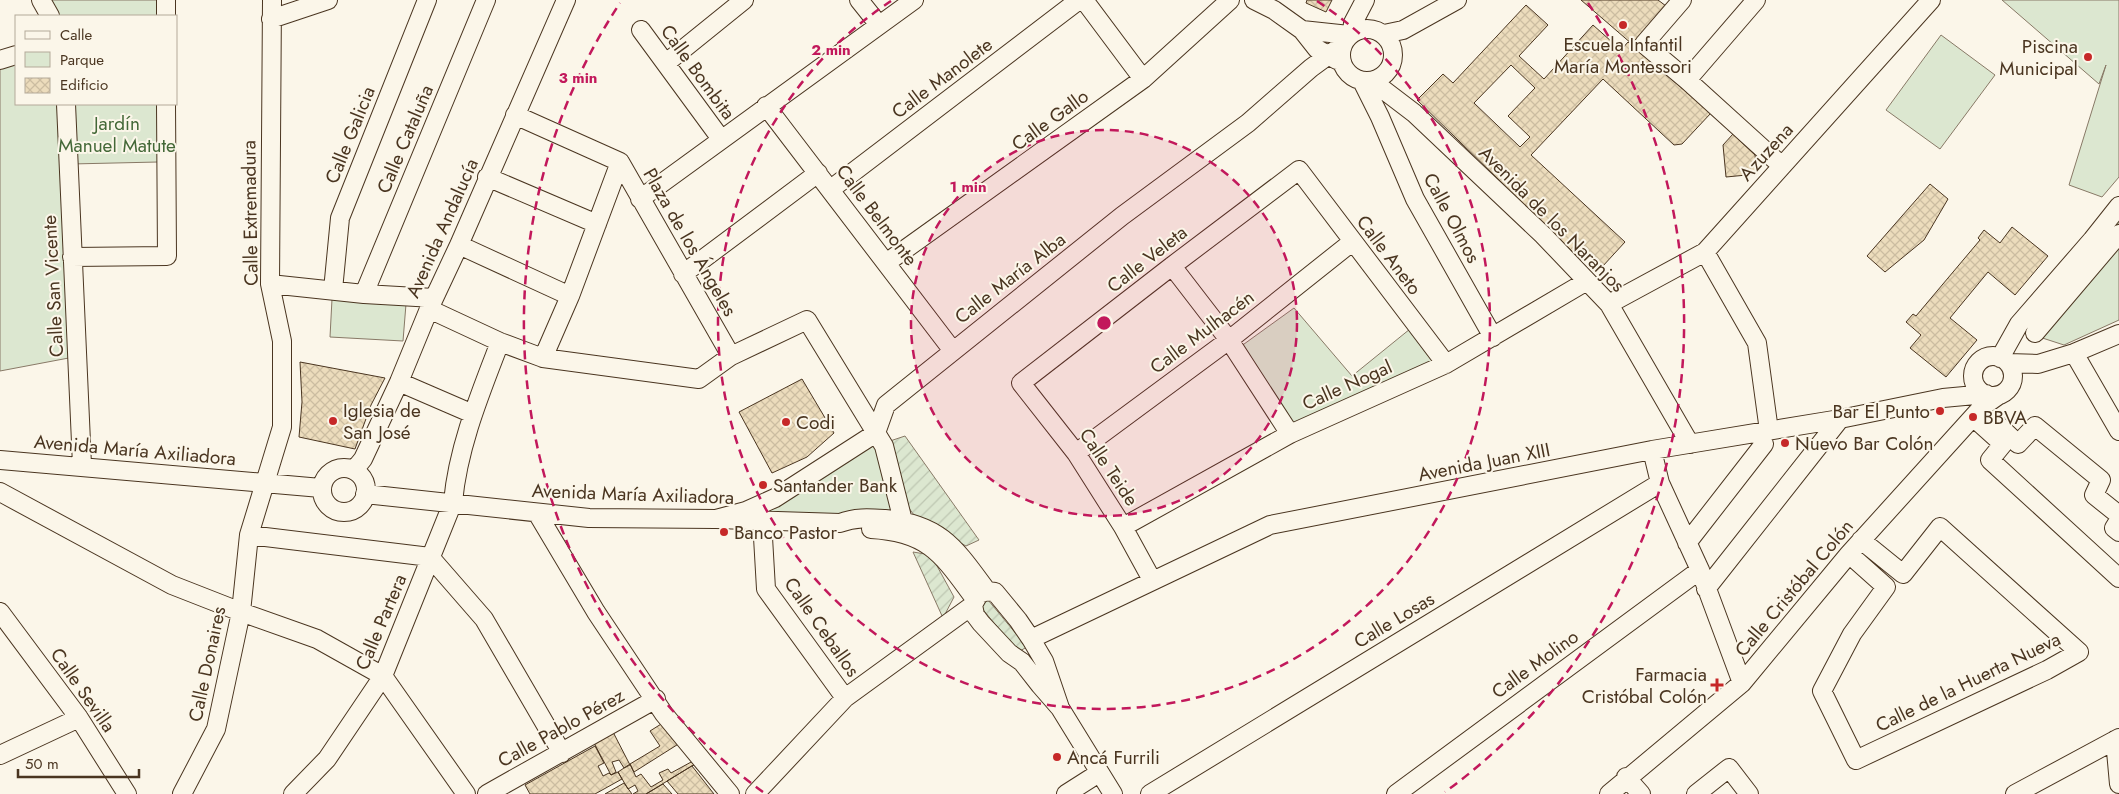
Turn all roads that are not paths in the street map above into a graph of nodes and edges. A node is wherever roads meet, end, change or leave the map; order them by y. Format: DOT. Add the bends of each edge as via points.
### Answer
graph roads {
  1 [pos="41,0"];
  2 [pos="166,0"];
  3 [pos="272,0"];
  4 [pos="328,0"];
  5 [pos="427,0"];
  6 [pos="486,0"];
  7 [pos="566,0"];
  8 [pos="744,0"];
  9 [pos="860,0"];
  10 [pos="914,0"];
  11 [pos="1079,0"];
  12 [pos="1084,0"];
  13 [pos="1230,0"];
  14 [pos="1254,0"];
  15 [pos="1457,0"];
  16 [pos="1682,0"];
  17 [pos="1756,0"];
  18 [pos="1931,0"];
  19 [pos="1363,4"];
  20 [pos="1276,5"];
  21 [pos="49,15"];
  22 [pos="166,15"];
  23 [pos="271,19"];
  24 [pos="879,25"];
  25 [pos="641,30"];
  26 [pos="1302,30"];
  27 [pos="1403,30"];
  28 [pos="1378,31"];
  29 [pos="1343,46"];
  30 [pos="1393,51"];
  31 [pos="15,56"];
  32 [pos="0,60"];
  33 [pos="666,63"];
  34 [pos="1388,71"];
  35 [pos="1143,79"];
  36 [pos="1687,80"];
  37 [pos="1367,81"];
  38 [pos="66,105"];
  39 [pos="166,105"];
  40 [pos="766,106"];
  41 [pos="1414,113"];
  42 [pos="515,115"];
  43 [pos="1380,116"];
  44 [pos="720,139"];
  45 [pos="620,162"];
  46 [pos="1782,166"];
  47 [pos="1299,170"];
  48 [pos="818,173"];
  49 [pos="488,177"];
  50 [pos="831,189"];
  51 [pos="640,199"];
  52 [pos="2119,206"];
  53 [pos="598,224"];
  54 [pos="2119,234"];
  55 [pos="1352,242"];
  56 [pos="459,246"];
  57 [pos="1704,252"];
  58 [pos="72,257"];
  59 [pos="886,263"];
  60 [pos="1172,266"];
  61 [pos="683,274"];
  62 [pos="1588,281"];
  63 [pos="270,284"];
  64 [pos="333,290"];
  65 [pos="364,294"];
  66 [pos="570,296"];
  67 [pos="432,304"];
  68 [pos="1609,304"];
  69 [pos="2035,333"];
  70 [pos="2119,334"];
  71 [pos="1493,337"];
  72 [pos="1229,340"];
  73 [pos="500,342"];
  74 [pos="952,351"];
  75 [pos="2074,354"];
  76 [pos="731,356"];
  77 [pos="543,358"];
  78 [pos="1446,364"];
  79 [pos="2006,367"];
  80 [pos="1973,375"];
  81 [pos="399,382"];
  82 [pos="1021,384"];
  83 [pos="1943,398"];
  84 [pos="1985,403"];
  85 [pos="473,414"];
  86 [pos="1840,419"];
  87 [pos="2119,431"];
  88 [pos="876,432"];
  89 [pos="1290,434"];
  90 [pos="1766,437"];
  91 [pos="1690,444"];
  92 [pos="1652,450"];
  93 [pos="1076,453"];
  94 [pos="0,460"];
  95 [pos="82,466"];
  96 [pos="354,470"];
  97 [pos="265,482"];
  98 [pos="1660,483"];
  99 [pos="322,488"];
  100 [pos="0,492"];
  101 [pos="365,494"];
  102 [pos="453,502"];
  103 [pos="537,514"];
  104 [pos="2119,515"];
  105 [pos="716,518"];
  106 [pos="762,520"];
  107 [pos="2119,520"];
  108 [pos="903,521"];
  109 [pos="840,523"];
  110 [pos="1123,527"];
  111 [pos="2119,532"];
  112 [pos="249,535"];
  113 [pos="1861,540"];
  114 [pos="1687,544"];
  115 [pos="1849,554"];
  116 [pos="430,557"];
  117 [pos="1700,570"];
  118 [pos="2119,578"];
  119 [pos="1152,580"];
  120 [pos="1706,588"];
  121 [pos="978,598"];
  122 [pos="0,612"];
  123 [pos="241,612"];
  124 [pos="1018,620"];
  125 [pos="1054,629"];
  126 [pos="1038,651"];
  127 [pos="1022,662"];
  128 [pos="383,676"];
  129 [pos="1742,683"];
  130 [pos="845,698"];
  131 [pos="656,699"];
  132 [pos="1060,708"];
  133 [pos="79,718"];
  134 [pos="2117,739"];
  135 [pos="562,753"];
  136 [pos="0,755"];
  137 [pos="1099,773"];
  138 [pos="1626,778"];
  139 [pos="2119,784"];
  140 [pos="127,794"];
  141 [pos="182,794"];
  142 [pos="292,794"];
  143 [pos="466,794"];
  144 [pos="487,794"];
  145 [pos="730,794"];
  146 [pos="755,794"];
  147 [pos="1066,794"];
  148 [pos="1112,794"];
  149 [pos="1150,794"];
  150 [pos="1396,794"];
  151 [pos="1609,794"];
  152 [pos="1641,794"];
  153 [pos="1696,794"];
  154 [pos="1749,794"];
  155 [pos="2015,794"];
  1 -- 21 [label="street"];
  2 -- 22 [label="street"];
  3 -- 23 [label="street, Calle Extremadura"];
  4 -- 23 [label="street"];
  5 -- 64 [label="street, Calle Galicia" via="340,218"];
  6 -- 65 [label="street, Calle Cataluña"];
  7 -- 42 [label="street, Avenida Andalucía"];
  8 -- 33 [label="street"];
  9 -- 24 [label="street"];
  10 -- 24 [label="street"];
  11 -- 50 [label="street, Calle Manolete"];
  12 -- 35 [label="street"];
  13 -- 35 [label="street, Calle Gallo"];
  14 -- 20 [label="street"];
  15 -- 27 [label="street"];
  16 -- 36 [label="street" via="1644,44"];
  17 -- 36 [label="street"];
  18 -- 46 [label="street, Azuzena"];
  19 -- 28 [label="street"];
  19 -- 29 [label="street"];
  20 -- 26 [label="street"];
  23 -- 63 [label="street, Calle Extremadura"];
  24 -- 40 [label="street"];
  25 -- 33 [label="street, Calle Bombita"];
  26 -- 29 [label="street"];
  26 -- 29 [label="street" via="1317,49"];
  27 -- 28 [label="street"];
  27 -- 30 [label="street"];
  28 -- 29 [label="street" via="1366,28"];
  28 -- 30 [label="street" via="1391,44"];
  29 -- 37 [label="street" via="1346,72 1353,78"];
  29 -- 74 [label="street, Calle María Alba"];
  30 -- 34 [label="street"];
  31 -- 32 [label="street"];
  33 -- 44 [label="street, Calle Bombita"];
  34 -- 37 [label="street"];
  34 -- 41 [label="street, Avenida de los Naranjos"];
  35 -- 59 [label="street, Calle Gallo"];
  36 -- 46 [label="street"];
  37 -- 41 [label="street, Avenida de los Naranjos"];
  37 -- 43 [label="street, Calle Olmos"];
  38 -- 58 [label="street, Calle San Vicente"];
  39 -- 58 [label="street" via="167,256"];
  40 -- 44 [label="street"];
  40 -- 48 [label="street, Calle Belmonte"];
  41 -- 43 [label="street"];
  41 -- 62 [label="street, Avenida de los Naranjos"];
  42 -- 45 [label="street"];
  42 -- 49 [label="street, Avenida Andalucía"];
  43 -- 71 [label="street, Calle Olmos" via="1415,199"];
  44 -- 51 [label="street"];
  45 -- 51 [label="street, Plaza de los Ángeles"];
  45 -- 53 [label="street, Plaza de los Ángeles"];
  46 -- 57 [label="street, Azuzena"];
  47 -- 55 [label="street, Calle Aneto"];
  47 -- 60 [label="street, Calle Veleta"];
  48 -- 50 [label="street, Calle Belmonte"];
  48 -- 61 [label="street"];
  49 -- 53 [label="street"];
  49 -- 56 [label="street, Avenida Andalucía"];
  50 -- 59 [label="street, Calle Belmonte"];
  51 -- 61 [label="street, Plaza de los Ángeles"];
  52 -- 79 [label="street" via="2019,324"];
  53 -- 66 [label="street, Plaza de los Ángeles"];
  54 -- 69 [label="street"];
  55 -- 72 [label="street, Calle Mulhacén"];
  55 -- 78 [label="street, Calle Aneto"];
  56 -- 66 [label="street"];
  56 -- 67 [label="street, Avenida Andalucía"];
  57 -- 68 [label="street, Azuzena"];
  57 -- 90 [label="street" via="1757,343"];
  58 -- 95 [label="street, Calle San Vicente"];
  59 -- 74 [label="street, Calle Belmonte"];
  60 -- 72 [label="street"];
  60 -- 82 [label="street, Calle Veleta"];
  61 -- 76 [label="street, Plaza de los Ángeles"];
  62 -- 68 [label="street, Avenida de los Naranjos"];
  62 -- 71 [label="street, Calle Nogal"];
  63 -- 64 [label="street"];
  63 -- 97 [label="street, Calle Extremadura" via="282,341 282,427"];
  64 -- 65 [label="street"];
  65 -- 67 [label="street"];
  66 -- 77 [label="street, Plaza de los Ángeles"];
  67 -- 73 [label="street"];
  67 -- 81 [label="street, Avenida Andalucía"];
  68 -- 91 [label="street, Avenida de los Naranjos"];
  70 -- 75 [label="street"];
  71 -- 78 [label="street, Calle Nogal"];
  72 -- 89 [label="street"];
  72 -- 93 [label="street, Calle Mulhacén"];
  73 -- 77 [label="street"];
  73 -- 85 [label="street, Calle Partera"];
  74 -- 88 [label="street, Calle María Alba" via="886,405"];
  75 -- 79 [label="street" via="2038,364"];
  75 -- 87 [label="street"];
  76 -- 77 [label="street" via="699,379"];
  76 -- 88 [label="street" via="807,320"];
  78 -- 89 [label="street, Calle Nogal"];
  79 -- 80 [label="street" via="1994,356 1982,359"];
  79 -- 84 [label="street" via="2007,389"];
  80 -- 83 [label="street, Avenida Juan XIII"];
  80 -- 84 [label="street"];
  81 -- 85 [label="street"];
  81 -- 96 [label="street, Avenida Andalucía" via="363,459"];
  82 -- 93 [label="street, Calle Teide"];
  83 -- 84 [label="street, Avenida Juan XIII"];
  83 -- 86 [label="street, Avenida Juan XIII"];
  84 -- 104 [label="street" via="2018,444 2034,426 2101,480 2094,495"];
  84 -- 113 [label="street, Calle Cristóbal Colón"];
  84 -- 118 [label="street" via="2003,444 1990,460"];
  85 -- 102 [label="street, Calle Partera" via="455,476"];
  86 -- 90 [label="street, Avenida Juan XIII"];
  86 -- 120 [label="street"];
  88 -- 105 [label="street" via="775,498"];
  88 -- 108 [label="street" via="884,446"];
  89 -- 110 [label="street, Calle Nogal"];
  90 -- 91 [label="street, Avenida Juan XIII"];
  90 -- 114 [label="street"];
  91 -- 92 [label="street, Avenida Juan XIII"];
  92 -- 98 [label="street"];
  92 -- 119 [label="street, Avenida Juan XIII" via="1270,525"];
  93 -- 110 [label="street, Calle Teide"];
  94 -- 95 [label="street, Avenida María Axiliadora"];
  95 -- 97 [label="street, Avenida María Axiliadora"];
  96 -- 99 [label="street" via="340,468 333,471 327,475"];
  96 -- 101 [label="street" via="364,480"];
  97 -- 99 [label="street, Avenida María Axiliadora"];
  97 -- 112 [label="street, Calle Extremadura"];
  98 -- 114 [label="street"];
  98 -- 149 [label="street, Calle Losas"];
  99 -- 101 [label="street" via="330,508 344,512 358,507"];
  100 -- 123 [label="street" via="172,585"];
  101 -- 102 [label="street, Avenida María Axiliadora"];
  102 -- 103 [label="street, Avenida María Axiliadora"];
  102 -- 116 [label="street, Calle Partera"];
  103 -- 105 [label="street, Avenida María Axiliadora" via="614,519"];
  103 -- 131 [label="street" via="596,612"];
  105 -- 106 [label="street, Avenida María Axiliadora"];
  106 -- 109 [label="street, Avenida María Axiliadora"];
  106 -- 130 [label="street, Calle Ceballos" via="766,589"];
  107 -- 111 [label="street" via="2114,528"];
  108 -- 109 [label="street, Avenida María Axiliadora" via="852,518"];
  108 -- 121 [label="street, Avenida María Axiliadora" via="931,530 960,554"];
  109 -- 121 [label="street, Avenida María Axiliadora" via="850,528 880,530 922,540 942,555"];
  110 -- 119 [label="street, Calle Teide"];
  112 -- 116 [label="street"];
  112 -- 123 [label="street, Calle Donaires"];
  113 -- 115 [label="street, Calle Cristóbal Colón"];
  113 -- 115 [label="street, Calle de la Huerta Nueva" via="1903,574 1940,527 2079,652 1856,760 1822,691 1852,634 1886,587"];
  114 -- 117 [label="street"];
  115 -- 129 [label="street, Calle Cristóbal Colón"];
  116 -- 128 [label="street, Calle Partera"];
  116 -- 135 [label="street" via="484,618"];
  117 -- 120 [label="street"];
  117 -- 150 [label="street, Calle Molino"];
  119 -- 125 [label="street, Avenida Juan XIII"];
  120 -- 129 [label="street"];
  121 -- 124 [label="street" via="995,592"];
  121 -- 127 [label="street" via="975,615"];
  121 -- 130 [label="street"];
  122 -- 133 [label="street, Calle Sevilla"];
  123 -- 128 [label="street" via="317,639"];
  123 -- 141 [label="street, Calle Donaires" via="216,729"];
  124 -- 125 [label="street" via="1037,628"];
  124 -- 126 [label="street"];
  125 -- 126 [label="street, Avenida Juan XIII"];
  125 -- 126 [label="street"];
  126 -- 127 [label="street, Avenida Juan XIII"];
  126 -- 132 [label="street"];
  127 -- 132 [label="street"];
  128 -- 142 [label="street, Calle Partera" via="327,759"];
  128 -- 143 [label="street"];
  129 -- 138 [label="street, Calle Cristóbal Colón"];
  130 -- 146 [label="street"];
  131 -- 135 [label="street, Calle Pablo Pérez"];
  131 -- 145 [label="street" via="664,714"];
  132 -- 137 [label="street"];
  133 -- 136 [label="street"];
  133 -- 140 [label="street, Calle Sevilla"];
  134 -- 139 [label="street"];
  134 -- 155 [label="street"];
  135 -- 144 [label="street, Calle Pablo Pérez"];
  137 -- 147 [label="street"];
  137 -- 148 [label="street"];
  138 -- 151 [label="street, Calle Cristóbal Colón"];
  138 -- 152 [label="street"];
  153 -- 154 [label="street" via="1729,768"];
}
